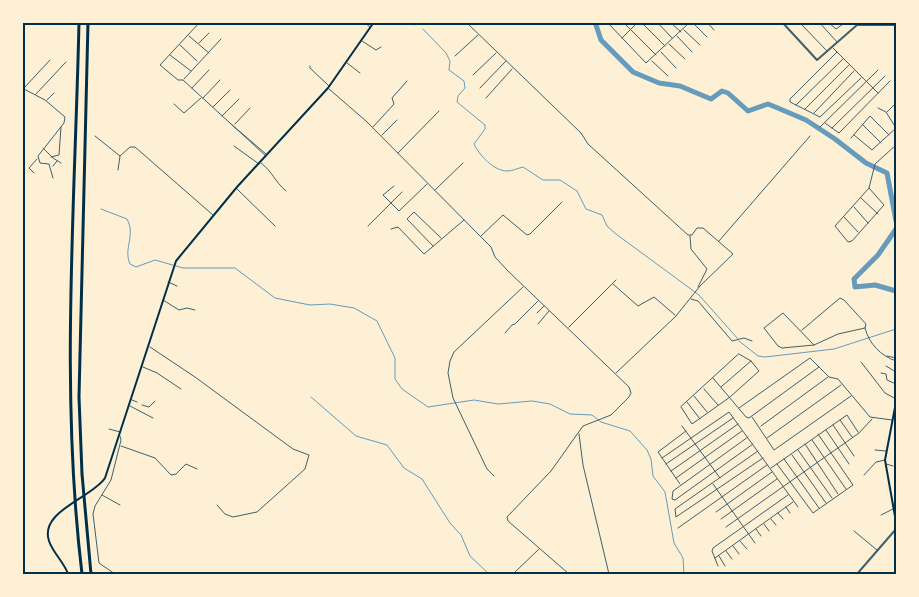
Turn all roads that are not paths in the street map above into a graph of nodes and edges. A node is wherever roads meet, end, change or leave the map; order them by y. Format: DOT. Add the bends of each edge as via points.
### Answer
graph roads {
  1 [pos="79,22"];
  2 [pos="88,22"];
  3 [pos="200,22"];
  4 [pos="364,22"];
  5 [pos="374,22"];
  6 [pos="411,22"];
  7 [pos="466,22"];
  8 [pos="607,22"];
  9 [pos="623,22"];
  10 [pos="639,22"];
  11 [pos="657,22"];
  12 [pos="670,22"];
  13 [pos="707,22"];
  14 [pos="782,22"];
  15 [pos="819,22"];
  16 [pos="846,22"];
  17 [pos="690,23"];
  18 [pos="829,23"];
  19 [pos="865,23"];
  20 [pos="872,23"];
  21 [pos="802,24"];
  22 [pos="414,25"];
  23 [pos="896,25"];
  24 [pos="371,27"];
  25 [pos="684,29"];
  26 [pos="630,30"];
  27 [pos="714,30"];
  28 [pos="209,32"];
  29 [pos="680,32"];
  30 [pos="479,34"];
  31 [pos="188,35"];
  32 [pos="677,36"];
  33 [pos="707,37"];
  34 [pos="622,38"];
  35 [pos="221,39"];
  36 [pos="674,39"];
  37 [pos="362,41"];
  38 [pos="837,42"];
  39 [pos="669,43"];
  40 [pos="198,44"];
  41 [pos="179,45"];
  42 [pos="700,45"];
  43 [pos="381,47"];
  44 [pos="666,47"];
  45 [pos="832,47"];
  46 [pos="497,52"];
  47 [pos="660,52"];
  48 [pos="692,52"];
  49 [pos="827,52"];
  50 [pos="837,52"];
  51 [pos="209,53"];
  52 [pos="170,54"];
  53 [pos="455,56"];
  54 [pos="656,56"];
  55 [pos="843,58"];
  56 [pos="685,59"];
  57 [pos="50,60"];
  58 [pos="506,61"];
  59 [pos="651,61"];
  60 [pos="66,62"];
  61 [pos="198,62"];
  62 [pos="347,63"];
  63 [pos="849,65"];
  64 [pos="310,66"];
  65 [pos="513,68"];
  66 [pos="676,68"];
  67 [pos="208,70"];
  68 [pos="878,70"];
  69 [pos="191,71"];
  70 [pos="854,71"];
  71 [pos="360,73"];
  72 [pos="474,75"];
  73 [pos="668,76"];
  74 [pos="884,76"];
  75 [pos="861,78"];
  76 [pos="184,80"];
  77 [pos="220,80"];
  78 [pos="406,81"];
  79 [pos="890,81"];
  80 [pos="866,82"];
  81 [pos="329,87"];
  82 [pos="872,87"];
  83 [pos="23,88"];
  84 [pos="192,88"];
  85 [pos="480,88"];
  86 [pos="230,90"];
  87 [pos="54,93"];
  88 [pos="878,93"];
  89 [pos="36,95"];
  90 [pos="202,98"];
  91 [pos="486,98"];
  92 [pos="239,99"];
  93 [pos="46,101"];
  94 [pos="896,103"];
  95 [pos="174,104"];
  96 [pos="795,106"];
  97 [pos="213,108"];
  98 [pos="250,108"];
  99 [pos="878,108"];
  100 [pos="804,110"];
  101 [pos="439,111"];
  102 [pos="886,112"];
  103 [pos="814,113"];
  104 [pos="222,116"];
  105 [pos="397,120"];
  106 [pos="825,123"];
  107 [pos="862,124"];
  108 [pos="62,126"];
  109 [pos="233,126"];
  110 [pos="372,127"];
  111 [pos="820,127"];
  112 [pos="831,128"];
  113 [pos="896,128"];
  114 [pos="854,135"];
  115 [pos="889,135"];
  116 [pos="95,136"];
  117 [pos="380,136"];
  118 [pos="810,136"];
  119 [pos="851,138"];
  120 [pos="881,142"];
  121 [pos="896,145"];
  122 [pos="234,146"];
  123 [pos="43,148"];
  124 [pos="397,153"];
  125 [pos="120,156"];
  126 [pos="267,156"];
  127 [pos="52,157"];
  128 [pos="38,158"];
  129 [pos="57,161"];
  130 [pos="61,163"];
  131 [pos="463,163"];
  132 [pos="260,164"];
  133 [pos="53,166"];
  134 [pos="118,170"];
  135 [pos="34,173"];
  136 [pos="53,178"];
  137 [pos="428,183"];
  138 [pos="394,186"];
  139 [pos="236,188"];
  140 [pos="869,188"];
  141 [pos="286,190"];
  142 [pos="435,191"];
  143 [pos="402,192"];
  144 [pos="861,198"];
  145 [pos="390,202"];
  146 [pos="562,202"];
  147 [pos="853,206"];
  148 [pos="878,214"];
  149 [pos="213,215"];
  150 [pos="844,216"];
  151 [pos="464,220"];
  152 [pos="869,223"];
  153 [pos="275,226"];
  154 [pos="368,226"];
  155 [pos="391,229"];
  156 [pos="860,233"];
  157 [pos="481,236"];
  158 [pos="690,236"];
  159 [pos="442,239"];
  160 [pos="718,241"];
  161 [pos="433,246"];
  162 [pos="616,280"];
  163 [pos="168,282"];
  164 [pos="612,284"];
  165 [pos="176,286"];
  166 [pos="524,286"];
  167 [pos="693,294"];
  168 [pos="690,298"];
  169 [pos="163,300"];
  170 [pos="539,300"];
  171 [pos="544,306"];
  172 [pos="195,310"];
  173 [pos="550,310"];
  174 [pos="537,313"];
  175 [pos="676,316"];
  176 [pos="538,324"];
  177 [pos="568,328"];
  178 [pos="865,328"];
  179 [pos="802,330"];
  180 [pos="505,333"];
  181 [pos="752,341"];
  182 [pos="814,344"];
  183 [pos="149,346"];
  184 [pos="886,356"];
  185 [pos="896,358"];
  186 [pos="751,361"];
  187 [pos="896,361"];
  188 [pos="861,362"];
  189 [pos="886,366"];
  190 [pos="143,367"];
  191 [pos="820,367"];
  192 [pos="896,372"];
  193 [pos="615,373"];
  194 [pos="881,373"];
  195 [pos="829,376"];
  196 [pos="713,378"];
  197 [pos="842,384"];
  198 [pos="896,384"];
  199 [pos="721,387"];
  200 [pos="703,388"];
  201 [pos="181,389"];
  202 [pos="852,395"];
  203 [pos="693,396"];
  204 [pos="730,397"];
  205 [pos="132,400"];
  206 [pos="155,401"];
  207 [pos="896,401"];
  208 [pos="137,402"];
  209 [pos="686,402"];
  210 [pos="142,405"];
  211 [pos="718,405"];
  212 [pos="130,406"];
  213 [pos="739,408"];
  214 [pos="851,412"];
  215 [pos="708,414"];
  216 [pos="847,415"];
  217 [pos="752,417"];
  218 [pos="153,418"];
  219 [pos="733,418"];
  220 [pos="873,418"];
  221 [pos="700,420"];
  222 [pos="839,420"];
  223 [pos="893,420"];
  224 [pos="738,424"];
  225 [pos="832,424"];
  226 [pos="682,426"];
  227 [pos="759,427"];
  228 [pos="109,429"];
  229 [pos="825,429"];
  230 [pos="743,430"];
  231 [pos="686,431"];
  232 [pos="121,432"];
  233 [pos="579,432"];
  234 [pos="859,433"];
  235 [pos="818,434"];
  236 [pos="120,436"];
  237 [pos="691,437"];
  238 [pos="748,437"];
  239 [pos="767,438"];
  240 [pos="852,438"];
  241 [pos="812,439"];
  242 [pos="844,443"];
  243 [pos="696,444"];
  244 [pos="753,444"];
  245 [pos="805,444"];
  246 [pos="120,446"];
  247 [pos="838,447"];
  248 [pos="798,449"];
  249 [pos="700,450"];
  250 [pos="875,450"];
  251 [pos="758,451"];
  252 [pos="886,452"];
  253 [pos="831,453"];
  254 [pos="791,454"];
  255 [pos="854,456"];
  256 [pos="706,457"];
  257 [pos="824,457"];
  258 [pos="662,458"];
  259 [pos="762,458"];
  260 [pos="784,459"];
  261 [pos="884,460"];
  262 [pos="817,462"];
  263 [pos="666,464"];
  264 [pos="710,464"];
  265 [pos="777,464"];
  266 [pos="849,464"];
  267 [pos="885,464"];
  268 [pos="767,465"];
  269 [pos="892,466"];
  270 [pos="810,467"];
  271 [pos="197,469"];
  272 [pos="770,469"];
  273 [pos="671,471"];
  274 [pos="715,471"];
  275 [pos="773,472"];
  276 [pos="804,472"];
  277 [pos="864,475"];
  278 [pos="494,476"];
  279 [pos="796,477"];
  280 [pos="676,478"];
  281 [pos="720,478"];
  282 [pos="777,479"];
  283 [pos="790,482"];
  284 [pos="680,484"];
  285 [pos="712,484"];
  286 [pos="783,487"];
  287 [pos="846,489"];
  288 [pos="717,490"];
  289 [pos="839,494"];
  290 [pos="101,495"];
  291 [pos="788,495"];
  292 [pos="722,497"];
  293 [pos="833,499"];
  294 [pos="793,502"];
  295 [pos="826,503"];
  296 [pos="727,504"];
  297 [pos="120,505"];
  298 [pos="216,505"];
  299 [pos="896,505"];
  300 [pos="893,506"];
  301 [pos="786,507"];
  302 [pos="798,507"];
  303 [pos="820,508"];
  304 [pos="893,509"];
  305 [pos="732,511"];
  306 [pos="716,512"];
  307 [pos="778,513"];
  308 [pos="790,514"];
  309 [pos="881,515"];
  310 [pos="771,518"];
  311 [pos="721,519"];
  312 [pos="737,519"];
  313 [pos="783,519"];
  314 [pos="896,522"];
  315 [pos="763,523"];
  316 [pos="776,525"];
  317 [pos="726,527"];
  318 [pos="743,527"];
  319 [pos="678,528"];
  320 [pos="756,529"];
  321 [pos="769,530"];
  322 [pos="896,530"];
  323 [pos="854,531"];
  324 [pos="748,534"];
  325 [pos="761,536"];
  326 [pos="740,540"];
  327 [pos="755,542"];
  328 [pos="732,545"];
  329 [pos="540,549"];
  330 [pos="747,549"];
  331 [pos="725,550"];
  332 [pos="877,550"];
  333 [pos="740,554"];
  334 [pos="718,555"];
  335 [pos="714,558"];
  336 [pos="732,559"];
  337 [pos="718,566"];
  338 [pos="725,566"];
  339 [pos="68,574"];
  340 [pos="82,574"];
  341 [pos="91,574"];
  342 [pos="115,574"];
  343 [pos="513,574"];
  344 [pos="568,574"];
  345 [pos="608,574"];
  346 [pos="857,574"];
  1 -- 340 [label="highway" via="70,398 72,479"];
  2 -- 341 [label="highway" via="79,397"];
  3 -- 31 [label="street"];
  4 -- 24 [label="street"];
  5 -- 24 [label="main road"];
  6 -- 22 [label="street"];
  7 -- 30 [label="street"];
  8 -- 34 [label="street"];
  9 -- 26 [label="street"];
  10 -- 26 [label="street"];
  10 -- 44 [label="street"];
  11 -- 36 [label="street"];
  12 -- 29 [label="street"];
  13 -- 27 [label="street"];
  14 -- 49 [label="street" via="816,60"];
  15 -- 38 [label="street"];
  16 -- 18 [label="street" via="836,29"];
  17 -- 25 [label="street"];
  17 -- 33 [label="street"];
  19 -- 20 [label="street"];
  19 -- 38 [label="street"];
  20 -- 23 [label="street"];
  21 -- 49 [label="street"];
  24 -- 37 [label="main road"];
  25 -- 29 [label="street"];
  25 -- 42 [label="street"];
  26 -- 34 [label="street"];
  26 -- 54 [label="street"];
  28 -- 40 [label="street"];
  29 -- 32 [label="street"];
  30 -- 46 [label="street"];
  30 -- 53 [label="street"];
  31 -- 40 [label="street"];
  31 -- 41 [label="street"];
  32 -- 36 [label="street"];
  32 -- 48 [label="street"];
  34 -- 59 [label="street" via="646,63"];
  35 -- 51 [label="street"];
  36 -- 39 [label="street"];
  37 -- 43 [label="street" via="376,50"];
  37 -- 62 [label="main road"];
  38 -- 45 [label="street"];
  39 -- 44 [label="street"];
  39 -- 56 [label="street"];
  40 -- 51 [label="street"];
  41 -- 52 [label="street"];
  41 -- 61 [label="street"];
  44 -- 47 [label="street"];
  45 -- 49 [label="street"];
  45 -- 50 [label="street"];
  46 -- 58 [label="street"];
  46 -- 72 [label="street"];
  47 -- 54 [label="street"];
  47 -- 66 [label="street"];
  50 -- 55 [label="street"];
  50 -- 96 [label="street" via="790,99"];
  51 -- 61 [label="street"];
  52 -- 69 [label="street"];
  52 -- 76 [label="street" via="160,65 178,80"];
  54 -- 59 [label="street"];
  55 -- 63 [label="street"];
  55 -- 96 [label="street"];
  57 -- 83 [label="street"];
  58 -- 65 [label="street"];
  58 -- 85 [label="street"];
  59 -- 73 [label="street"];
  60 -- 89 [label="street"];
  61 -- 69 [label="street"];
  62 -- 71 [label="street"];
  62 -- 81 [label="main road"];
  63 -- 70 [label="street"];
  63 -- 100 [label="street"];
  64 -- 81 [label="street"];
  65 -- 91 [label="street"];
  65 -- 158 [label="street" via="581,133 588,144"];
  67 -- 84 [label="street"];
  68 -- 80 [label="street"];
  69 -- 76 [label="street"];
  70 -- 75 [label="street"];
  70 -- 103 [label="street"];
  74 -- 82 [label="street"];
  75 -- 80 [label="street"];
  75 -- 103 [label="street" via="820,116"];
  76 -- 84 [label="street"];
  77 -- 90 [label="street"];
  78 -- 110 [label="street" via="392,98 394,104"];
  79 -- 88 [label="street"];
  80 -- 82 [label="street"];
  80 -- 106 [label="street"];
  81 -- 110 [label="street"];
  81 -- 126 [label="main road"];
  82 -- 88 [label="street"];
  82 -- 112 [label="street"];
  83 -- 89 [label="street"];
  84 -- 90 [label="street"];
  86 -- 97 [label="street"];
  87 -- 93 [label="street"];
  88 -- 112 [label="street" via="840,133"];
  89 -- 93 [label="street"];
  90 -- 95 [label="street" via="184,113"];
  90 -- 97 [label="street"];
  92 -- 104 [label="street"];
  93 -- 108 [label="street" via="65,117"];
  94 -- 102 [label="street"];
  96 -- 100 [label="street"];
  97 -- 104 [label="street"];
  98 -- 109 [label="street"];
  99 -- 102 [label="street"];
  100 -- 103 [label="street"];
  101 -- 124 [label="street"];
  102 -- 113 [label="street"];
  104 -- 109 [label="street"];
  105 -- 117 [label="street"];
  106 -- 111 [label="street"];
  106 -- 112 [label="street"];
  107 -- 114 [label="street"];
  107 -- 115 [label="street" via="871,116"];
  107 -- 120 [label="street"];
  108 -- 123 [label="street"];
  108 -- 127 [label="street" via="59,155"];
  109 -- 126 [label="street"];
  110 -- 117 [label="street"];
  113 -- 115 [label="street"];
  114 -- 119 [label="street"];
  114 -- 120 [label="street" via="872,150"];
  115 -- 120 [label="street"];
  116 -- 125 [label="street"];
  117 -- 124 [label="street"];
  118 -- 160 [label="street"];
  121 -- 140 [label="street" via="875,164"];
  122 -- 132 [label="street"];
  123 -- 127 [label="street"];
  123 -- 128 [label="street"];
  124 -- 137 [label="street"];
  125 -- 134 [label="street"];
  125 -- 149 [label="street" via="130,147 135,147"];
  126 -- 132 [label="main road"];
  127 -- 129 [label="street"];
  128 -- 135 [label="street" via="29,168"];
  128 -- 136 [label="street" via="40,163 49,164"];
  129 -- 130 [label="street"];
  129 -- 133 [label="street"];
  131 -- 142 [label="street"];
  132 -- 139 [label="main road"];
  132 -- 141 [label="street" via="271,171 275,182"];
  137 -- 142 [label="street"];
  137 -- 145 [label="street" via="400,211"];
  138 -- 145 [label="street" via="383,195"];
  139 -- 149 [label="main road"];
  139 -- 153 [label="street"];
  140 -- 144 [label="street"];
  140 -- 148 [label="street" via="884,203"];
  142 -- 151 [label="street"];
  143 -- 145 [label="street"];
  144 -- 147 [label="street"];
  144 -- 148 [label="street"];
  145 -- 154 [label="street"];
  146 -- 157 [label="street" via="530,234 527,235 504,215"];
  147 -- 150 [label="street"];
  147 -- 152 [label="street"];
  148 -- 152 [label="street"];
  149 -- 163 [label="main road" via="176,261"];
  150 -- 156 [label="street"];
  150 -- 156 [label="street" via="835,226 836,230 848,242"];
  151 -- 157 [label="street"];
  151 -- 159 [label="street"];
  152 -- 156 [label="street"];
  155 -- 161 [label="street" via="398,227 424,254"];
  157 -- 166 [label="street" via="495,257"];
  158 -- 160 [label="street" via="697,228 703,228"];
  158 -- 167 [label="street" via="691,249 707,271"];
  159 -- 161 [label="street"];
  159 -- 161 [label="street" via="414,212 407,219"];
  160 -- 167 [label="street" via="733,254"];
  162 -- 164 [label="street"];
  163 -- 165 [label="street"];
  163 -- 169 [label="main road"];
  164 -- 175 [label="street" via="638,306 654,297"];
  164 -- 177 [label="street"];
  166 -- 170 [label="street"];
  166 -- 278 [label="street" via="454,352 448,373 457,409 487,469"];
  167 -- 168 [label="street"];
  168 -- 175 [label="street"];
  168 -- 181 [label="street" via="698,301 732,341 744,338"];
  169 -- 172 [label="street" via="179,310"];
  169 -- 183 [label="main road"];
  170 -- 171 [label="street"];
  170 -- 180 [label="street"];
  171 -- 173 [label="street"];
  171 -- 174 [label="street"];
  173 -- 176 [label="street"];
  173 -- 177 [label="street"];
  175 -- 193 [label="street"];
  177 -- 193 [label="street"];
  178 -- 179 [label="street" via="866,324 842,298"];
  178 -- 182 [label="street"];
  178 -- 184 [label="street" via="867,339"];
  179 -- 182 [label="street"];
  179 -- 182 [label="street" via="783,313 764,328 780,348"];
  183 -- 190 [label="main road"];
  183 -- 298 [label="street" via="293,449 309,456 305,469 257,512 233,517"];
  184 -- 185 [label="street"];
  184 -- 187 [label="street"];
  186 -- 196 [label="street" via="739,354"];
  186 -- 199 [label="street"];
  186 -- 204 [label="street" via="759,370"];
  188 -- 207 [label="street"];
  189 -- 192 [label="street"];
  190 -- 201 [label="street"];
  190 -- 205 [label="main road"];
  191 -- 195 [label="street"];
  191 -- 213 [label="street" via="808,358"];
  191 -- 217 [label="street"];
  193 -- 233 [label="street" via="631,393 611,415 583,426"];
  194 -- 198 [label="street"];
  195 -- 197 [label="street"];
  195 -- 227 [label="street"];
  196 -- 199 [label="street"];
  196 -- 200 [label="street"];
  197 -- 202 [label="street"];
  197 -- 239 [label="street"];
  199 -- 204 [label="street"];
  200 -- 203 [label="street"];
  200 -- 211 [label="street"];
  202 -- 220 [label="street"];
  202 -- 239 [label="street" via="776,449"];
  203 -- 209 [label="street"];
  203 -- 215 [label="street"];
  204 -- 211 [label="street"];
  204 -- 213 [label="street"];
  205 -- 208 [label="street"];
  205 -- 212 [label="main road"];
  206 -- 210 [label="street" via="149,407"];
  207 -- 223 [label="main road"];
  209 -- 221 [label="street"];
  209 -- 221 [label="street" via="680,410 692,424"];
  211 -- 215 [label="street"];
  212 -- 218 [label="street"];
  212 -- 232 [label="main road"];
  213 -- 217 [label="street" via="746,417"];
  214 -- 216 [label="street"];
  215 -- 221 [label="street"];
  216 -- 222 [label="street"];
  216 -- 234 [label="street"];
  217 -- 227 [label="street"];
  219 -- 224 [label="street"];
  219 -- 237 [label="street" via="728,412"];
  219 -- 243 [label="street"];
  220 -- 223 [label="street"];
  220 -- 234 [label="street"];
  222 -- 225 [label="street"];
  222 -- 240 [label="street"];
  223 -- 252 [label="main road"];
  224 -- 230 [label="street"];
  224 -- 249 [label="street"];
  225 -- 229 [label="street"];
  225 -- 242 [label="street"];
  226 -- 231 [label="street"];
  227 -- 239 [label="street"];
  228 -- 232 [label="street"];
  229 -- 235 [label="street"];
  229 -- 247 [label="street"];
  230 -- 238 [label="street"];
  230 -- 256 [label="street"];
  231 -- 237 [label="street"];
  231 -- 258 [label="street" via="659,451"];
  232 -- 236 [label="main road"];
  233 -- 329 [label="street" via="551,471 507,517"];
  233 -- 345 [label="street" via="583,465"];
  234 -- 240 [label="street"];
  235 -- 241 [label="street"];
  235 -- 253 [label="street"];
  236 -- 246 [label="street"];
  236 -- 339 [label="main road" via="105,478 52,520 48,536"];
  237 -- 243 [label="street"];
  237 -- 258 [label="street"];
  238 -- 244 [label="street"];
  238 -- 264 [label="street"];
  240 -- 242 [label="street"];
  241 -- 245 [label="street"];
  241 -- 257 [label="street"];
  242 -- 247 [label="street"];
  242 -- 255 [label="street"];
  243 -- 249 [label="street"];
  243 -- 263 [label="street"];
  244 -- 251 [label="street"];
  244 -- 274 [label="street"];
  245 -- 248 [label="street"];
  245 -- 262 [label="street"];
  246 -- 271 [label="street" via="155,458 171,475 186,464"];
  246 -- 290 [label="street" via="111,480"];
  247 -- 253 [label="street"];
  247 -- 266 [label="street"];
  248 -- 254 [label="street"];
  248 -- 270 [label="street"];
  249 -- 256 [label="street"];
  249 -- 273 [label="street"];
  250 -- 252 [label="street"];
  251 -- 259 [label="street"];
  251 -- 281 [label="street"];
  252 -- 261 [label="main road"];
  253 -- 257 [label="street"];
  253 -- 287 [label="street" via="853,484"];
  254 -- 260 [label="street"];
  254 -- 276 [label="street"];
  256 -- 264 [label="street"];
  256 -- 280 [label="street"];
  257 -- 262 [label="street"];
  257 -- 287 [label="street"];
  258 -- 263 [label="street"];
  259 -- 268 [label="street"];
  259 -- 288 [label="street"];
  260 -- 265 [label="street"];
  260 -- 279 [label="street"];
  261 -- 267 [label="main road"];
  261 -- 277 [label="street" via="876,462"];
  262 -- 270 [label="street"];
  262 -- 289 [label="street"];
  263 -- 273 [label="street"];
  264 -- 274 [label="street"];
  264 -- 284 [label="street"];
  265 -- 272 [label="street"];
  265 -- 283 [label="street"];
  267 -- 269 [label="street"];
  267 -- 300 [label="main road"];
  268 -- 272 [label="street"];
  268 -- 292 [label="street"];
  270 -- 276 [label="street"];
  270 -- 293 [label="street"];
  272 -- 275 [label="street"];
  273 -- 280 [label="street"];
  274 -- 281 [label="street"];
  274 -- 284 [label="street" via="673,500 672,492"];
  275 -- 282 [label="street"];
  275 -- 296 [label="street"];
  276 -- 279 [label="street"];
  276 -- 295 [label="street"];
  279 -- 283 [label="street"];
  279 -- 303 [label="street"];
  280 -- 284 [label="street"];
  281 -- 285 [label="street"];
  282 -- 286 [label="street"];
  282 -- 305 [label="street"];
  283 -- 286 [label="street"];
  283 -- 303 [label="street" via="812,513"];
  285 -- 288 [label="street"];
  285 -- 288 [label="street" via="676,509 676,517"];
  286 -- 291 [label="street"];
  286 -- 312 [label="street"];
  287 -- 289 [label="street"];
  288 -- 292 [label="street"];
  289 -- 293 [label="street"];
  290 -- 297 [label="street"];
  290 -- 342 [label="street" via="93,514 98,557 100,563"];
  291 -- 294 [label="street"];
  291 -- 318 [label="street"];
  292 -- 296 [label="street"];
  292 -- 319 [label="street"];
  293 -- 295 [label="street"];
  294 -- 301 [label="street"];
  294 -- 302 [label="street"];
  295 -- 303 [label="street"];
  296 -- 305 [label="street"];
  296 -- 306 [label="street"];
  299 -- 300 [label="street"];
  300 -- 304 [label="main road"];
  301 -- 307 [label="street"];
  301 -- 308 [label="street"];
  304 -- 309 [label="street"];
  304 -- 314 [label="main road"];
  305 -- 311 [label="street"];
  305 -- 312 [label="street"];
  307 -- 310 [label="street"];
  307 -- 313 [label="street"];
  310 -- 315 [label="street"];
  310 -- 316 [label="street"];
  312 -- 317 [label="street"];
  312 -- 318 [label="street"];
  315 -- 320 [label="street"];
  315 -- 321 [label="street"];
  318 -- 324 [label="street"];
  318 -- 335 [label="street" via="713,548"];
  320 -- 324 [label="street"];
  320 -- 325 [label="street"];
  322 -- 332 [label="street"];
  323 -- 332 [label="street"];
  324 -- 326 [label="street"];
  324 -- 327 [label="street"];
  326 -- 328 [label="street"];
  326 -- 330 [label="street"];
  328 -- 331 [label="street"];
  328 -- 333 [label="street"];
  329 -- 343 [label="street"];
  329 -- 344 [label="street"];
  331 -- 334 [label="street"];
  331 -- 336 [label="street"];
  332 -- 346 [label="street"];
  334 -- 335 [label="street"];
  334 -- 338 [label="street"];
  335 -- 337 [label="street"];
}
